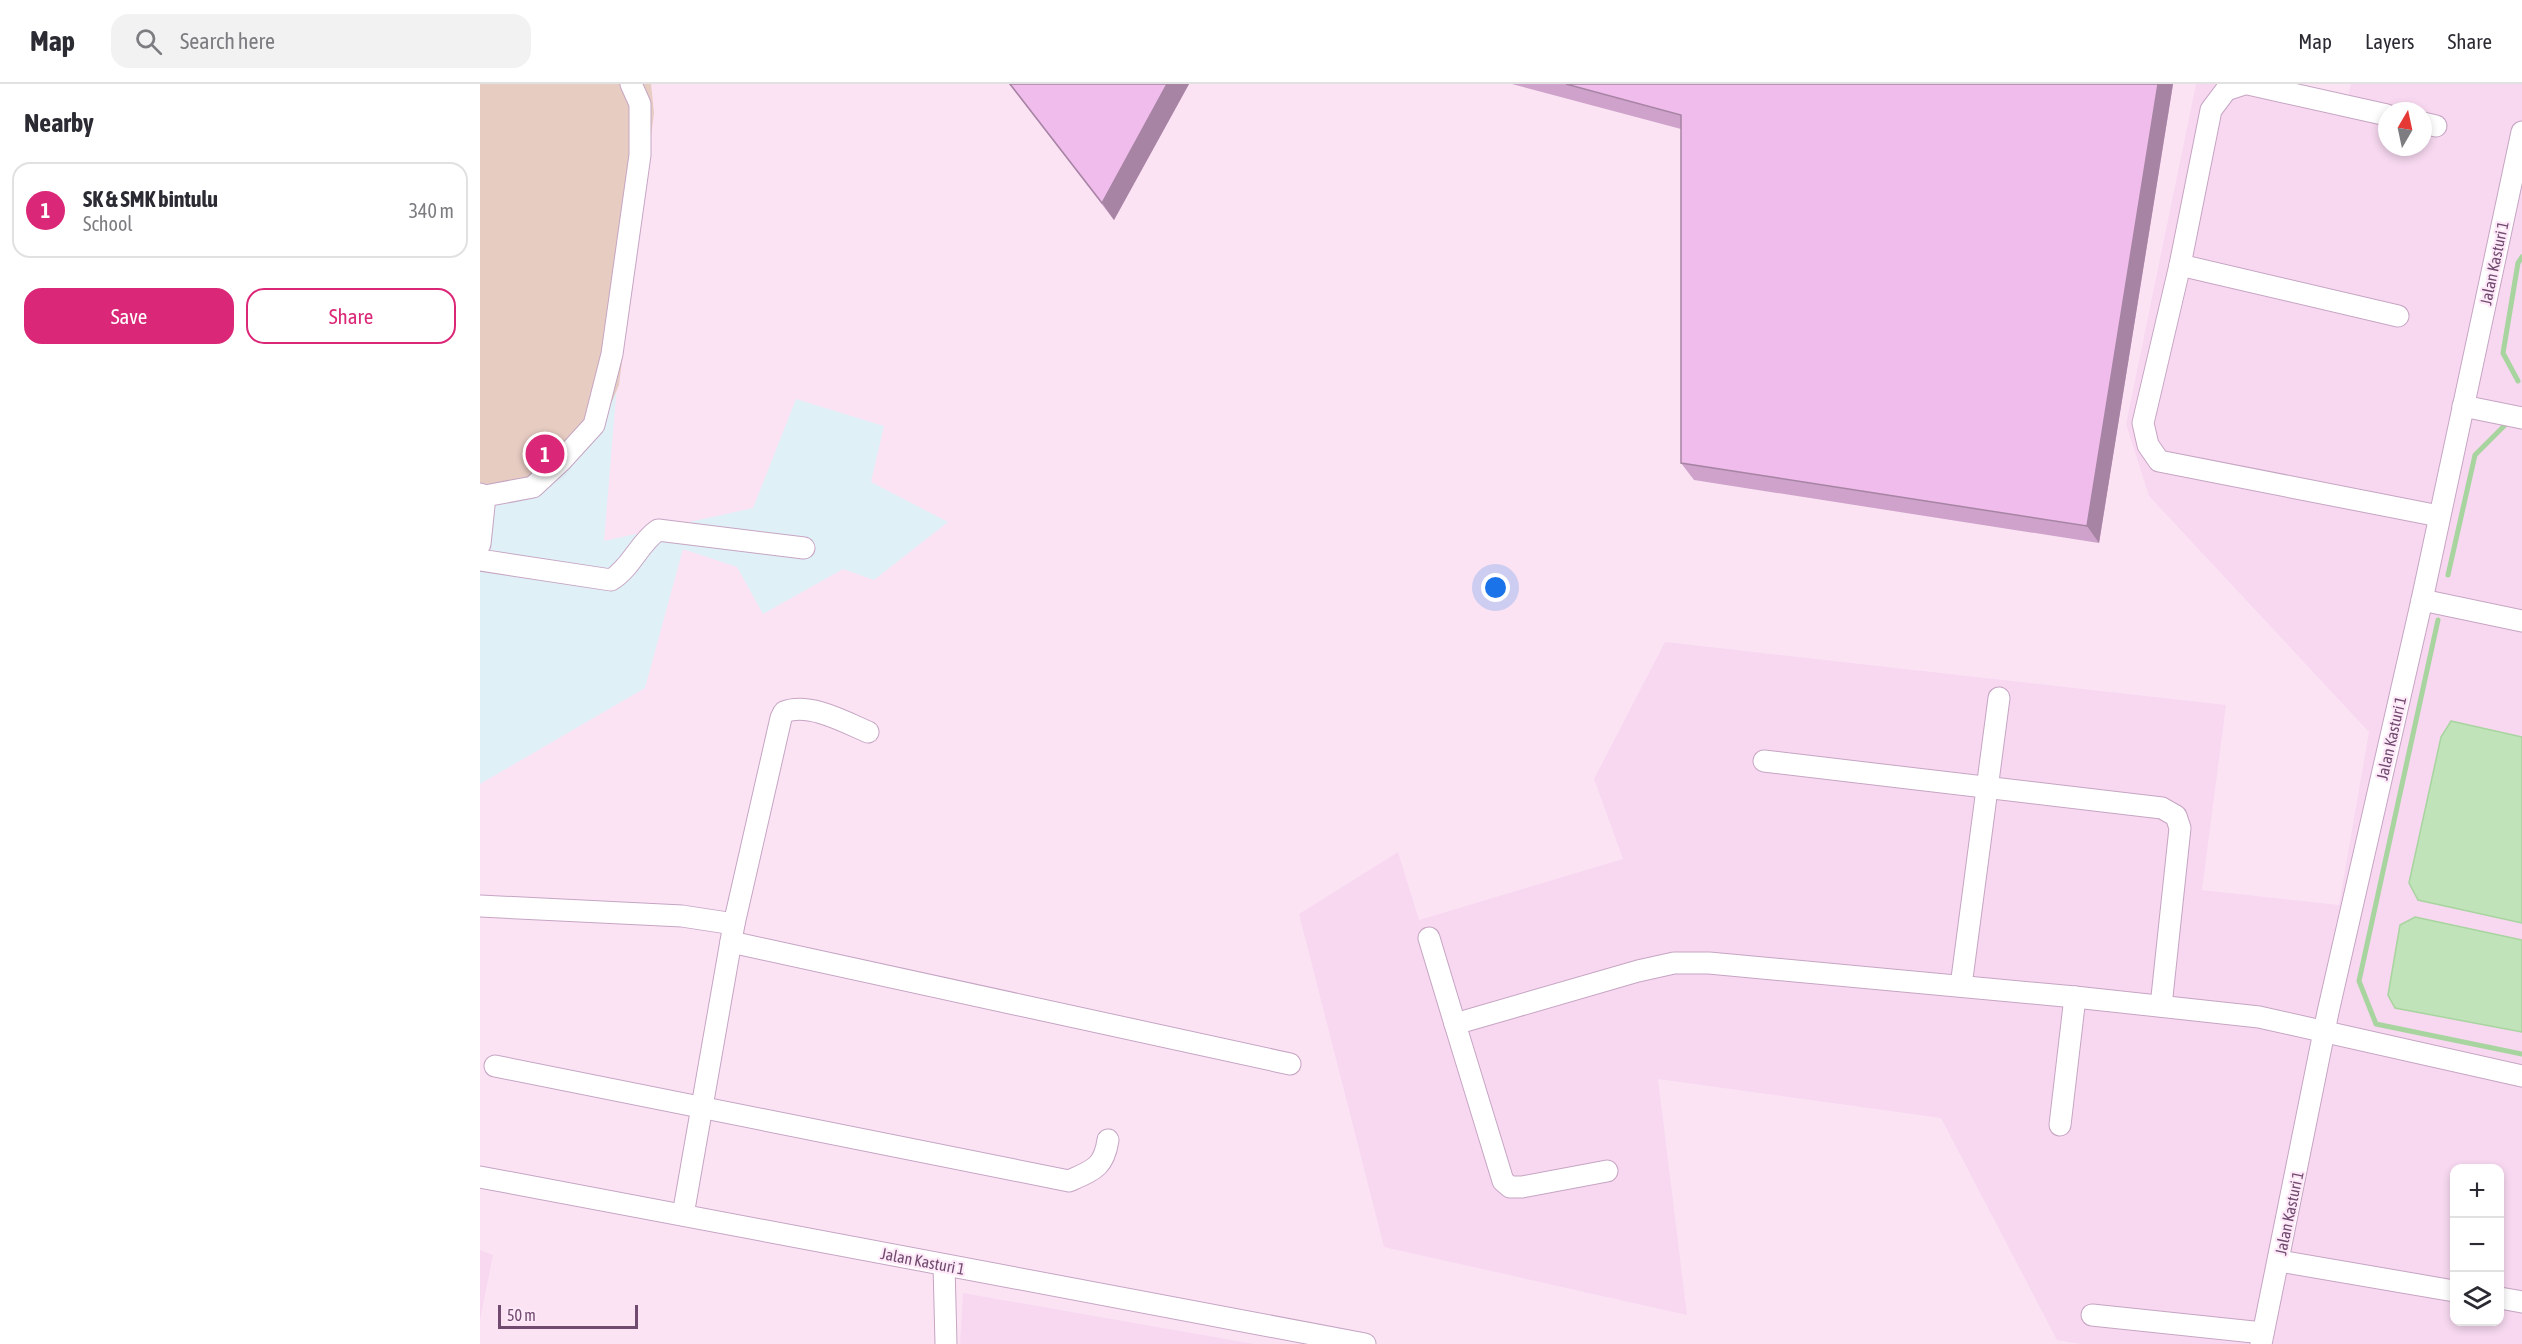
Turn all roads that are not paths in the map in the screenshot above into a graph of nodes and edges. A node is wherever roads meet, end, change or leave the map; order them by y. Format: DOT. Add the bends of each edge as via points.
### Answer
graph roads {
  1 [pos="631,84"];
  2 [pos="2246,84"];
  3 [pos="2335,94"];
  4 [pos="2378,111"];
  5 [pos="2522,132"];
  6 [pos="2515,200"];
  7 [pos="2180,265"];
  8 [pos="2398,316"];
  9 [pos="2463,406"];
  10 [pos="2522,418"];
  11 [pos="483,495"];
  12 [pos="2439,516"];
  13 [pos="480,544"];
  14 [pos="804,548"];
  15 [pos="480,560"];
  16 [pos="2422,600"];
  17 [pos="2522,621"];
  18 [pos="1999,698"];
  19 [pos="868,732"];
  20 [pos="1764,761"];
  21 [pos="1987,788"];
  22 [pos="480,906"];
  23 [pos="733,933"];
  24 [pos="1428,938"];
  25 [pos="1961,986"];
  26 [pos="2075,997"];
  27 [pos="2162,1006"];
  28 [pos="1455,1024"];
  29 [pos="2325,1033"];
  30 [pos="1290,1064"];
  31 [pos="495,1066"];
  32 [pos="2522,1076"];
  33 [pos="701,1108"];
  34 [pos="2060,1125"];
  35 [pos="1108,1140"];
  36 [pos="1607,1171"];
  37 [pos="480,1177"];
  38 [pos="683,1215"];
  39 [pos="2278,1261"];
  40 [pos="944,1265"];
  41 [pos="2450,1290"];
  42 [pos="2504,1299"];
  43 [pos="2522,1302"];
  44 [pos="2092,1315"];
  45 [pos="2262,1339"];
  46 [pos="946,1344"];
  47 [pos="1365,1344"];
  1 -- 11 [label="street" via="640,104 640,155 612,354 594,425 532,486"];
  2 -- 3 [label="street"];
  2 -- 7 [label="street" via="2226,90 2211,110"];
  3 -- 4 [label="street"];
  5 -- 6 [label="street, Jalan Kasturi 1"];
  6 -- 9 [label="street, Jalan Kasturi 1"];
  7 -- 8 [label="street"];
  7 -- 12 [label="street" via="2143,423 2148,445 2159,461"];
  9 -- 10 [label="street"];
  9 -- 12 [label="street, Jalan Kasturi 1"];
  11 -- 13 [label="street"];
  12 -- 16 [label="street, Jalan Kasturi 1"];
  14 -- 15 [label="street" via="658,530 620,574 610,580"];
  16 -- 17 [label="street"];
  16 -- 29 [label="street, Jalan Kasturi 1"];
  18 -- 21 [label="street"];
  19 -- 23 [label="street" via="832,717 792,709 784,712"];
  20 -- 21 [label="street"];
  21 -- 25 [label="street"];
  21 -- 27 [label="street" via="2162,808 2176,816 2180,828"];
  22 -- 23 [label="street" via="682,916"];
  23 -- 30 [label="street"];
  23 -- 33 [label="street"];
  24 -- 28 [label="street"];
  25 -- 26 [label="street"];
  25 -- 28 [label="street" via="1674,963"];
  26 -- 27 [label="street"];
  26 -- 34 [label="street"];
  27 -- 29 [label="street" via="2259,1017"];
  28 -- 36 [label="street" via="1503,1181 1510,1187 1522,1187"];
  29 -- 32 [label="street"];
  29 -- 39 [label="street, Jalan Kasturi 1"];
  31 -- 33 [label="street"];
  33 -- 35 [label="street" via="1069,1181 1089,1172 1105,1158"];
  33 -- 38 [label="street"];
  37 -- 38 [label="street, Jalan Kasturi 1"];
  38 -- 40 [label="street, Jalan Kasturi 1"];
  39 -- 41 [label="street"];
  39 -- 45 [label="street, Jalan Kasturi 1"];
  40 -- 46 [label="street"];
  40 -- 47 [label="street, Jalan Kasturi 1"];
  42 -- 43 [label="street"];
  44 -- 45 [label="street"];
}
